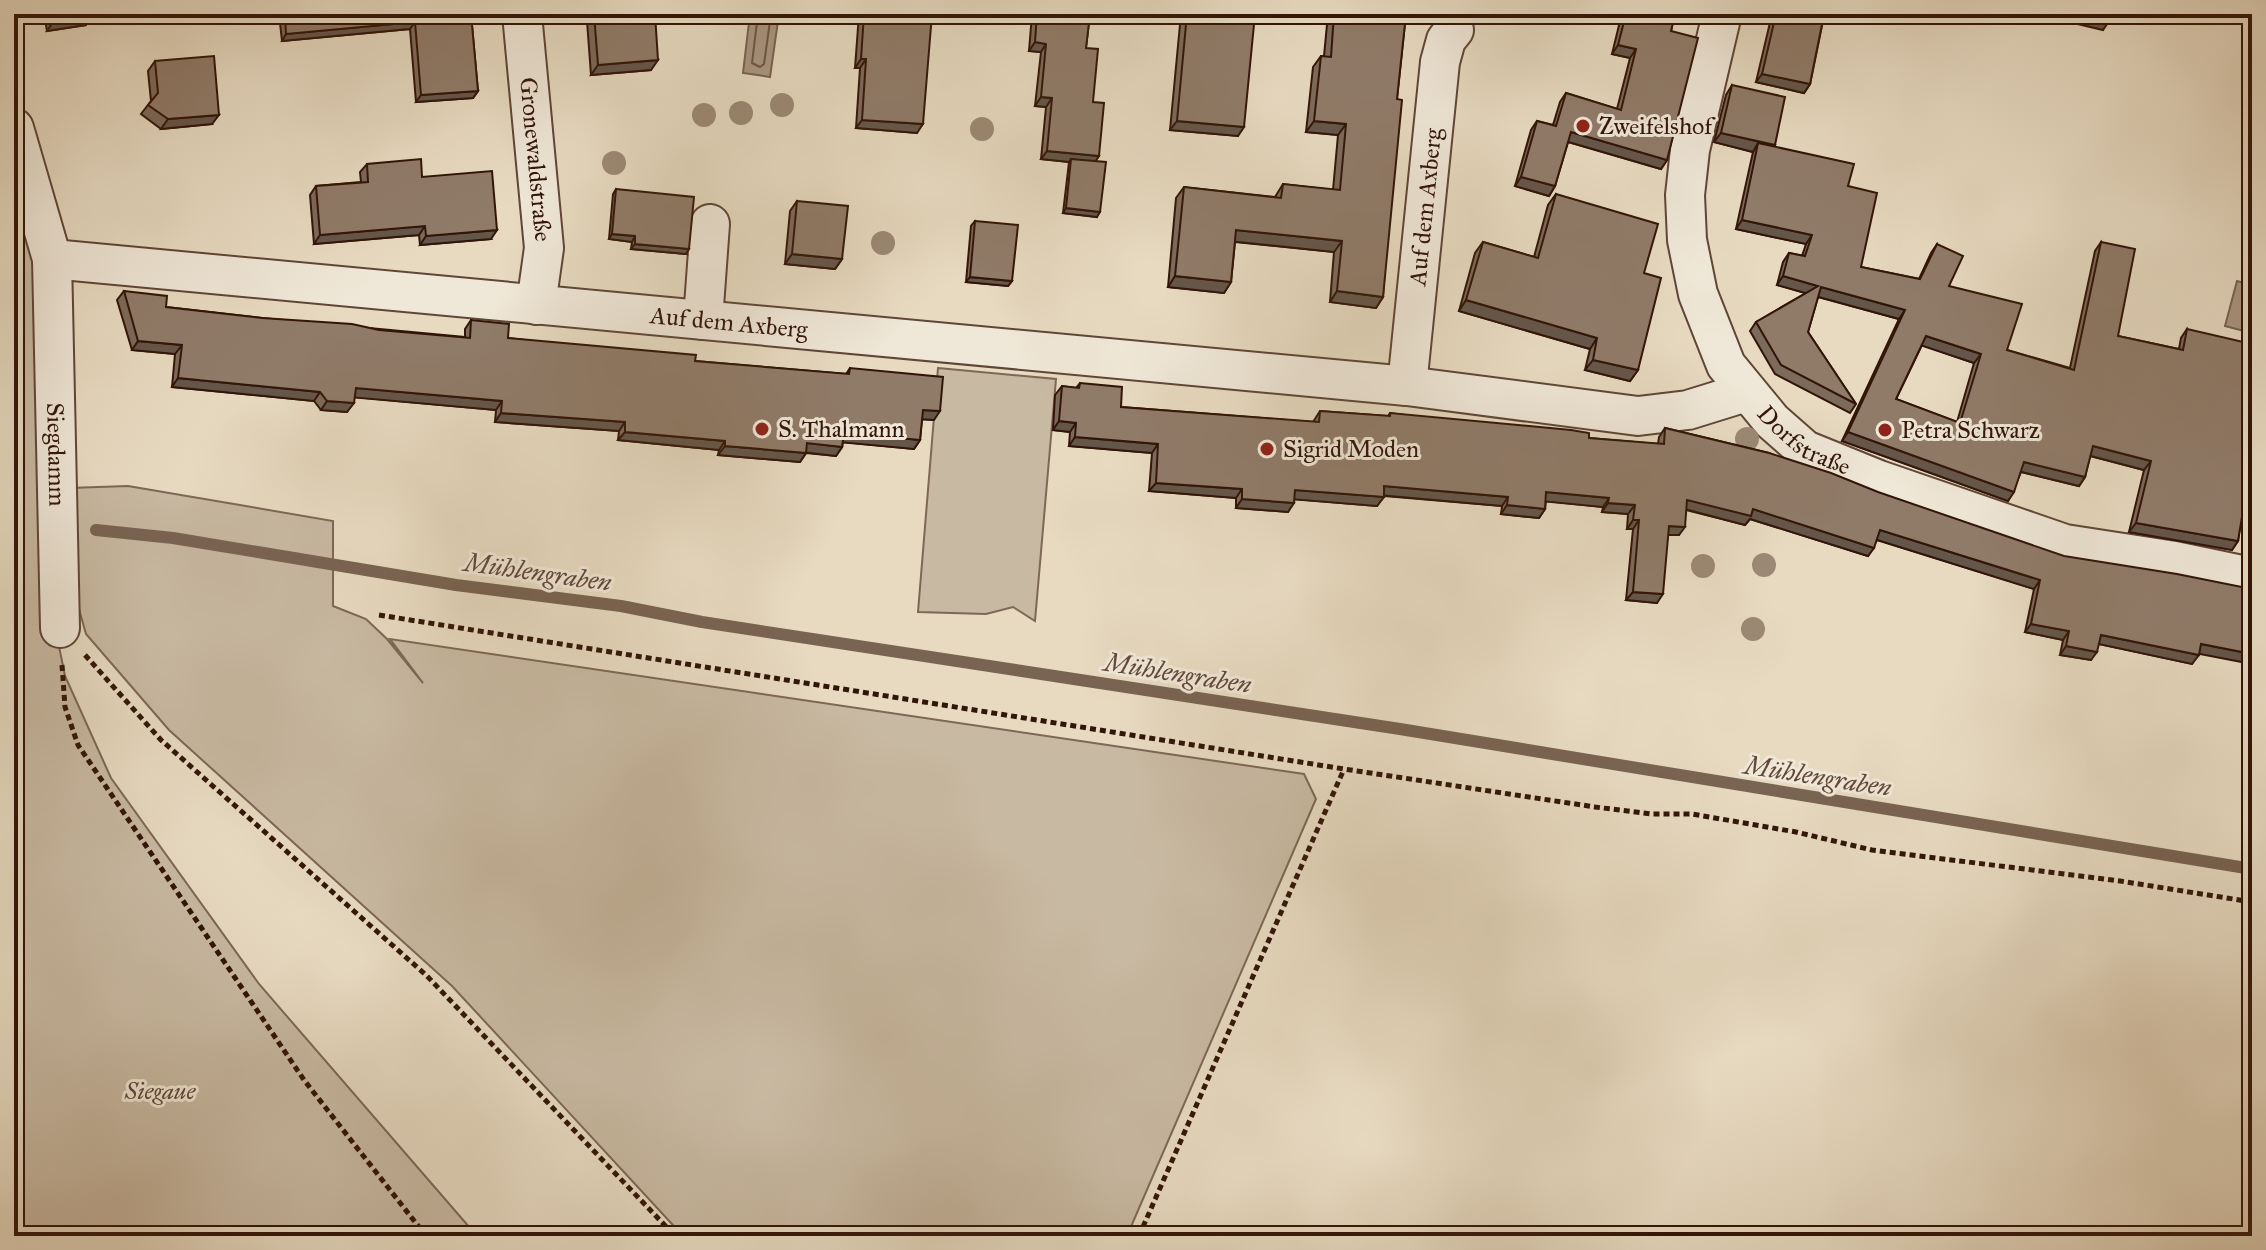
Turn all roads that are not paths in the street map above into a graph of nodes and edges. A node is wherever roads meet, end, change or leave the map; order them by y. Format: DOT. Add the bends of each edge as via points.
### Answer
graph roads {
  1 [pos="522,14"];
  2 [pos="1722,14"];
  3 [pos="1454,30"];
  4 [pos="14,128"];
  5 [pos="710,224"];
  6 [pos="53,270"];
  7 [pos="536,305"];
  8 [pos="703,320"];
  9 [pos="1407,386"];
  10 [pos="1746,392"];
  11 [pos="2252,577"];
  12 [pos="60,628"];
  1 -- 7 [label="street, Gronewaldstraße" via="544,248"];
  2 -- 10 [label="street, Dorfstraße" via="1690,150 1686,225 1698,294 1726,365"];
  3 -- 9 [label="street, Auf dem Axberg" via="1440,62"];
  4 -- 6 [label="street, Siegdamm"];
  5 -- 8 [label="street"];
  6 -- 7 [label="street, Auf dem Axberg"];
  6 -- 12 [label="street, Siegdamm"];
  7 -- 8 [label="street, Auf dem Axberg"];
  8 -- 9 [label="street, Auf dem Axberg"];
  9 -- 10 [label="street, Auf dem Axberg" via="1638,416 1688,410"];
  10 -- 11 [label="street, Dorfstraße" via="1805,450 1879,480 2065,544"];
}
